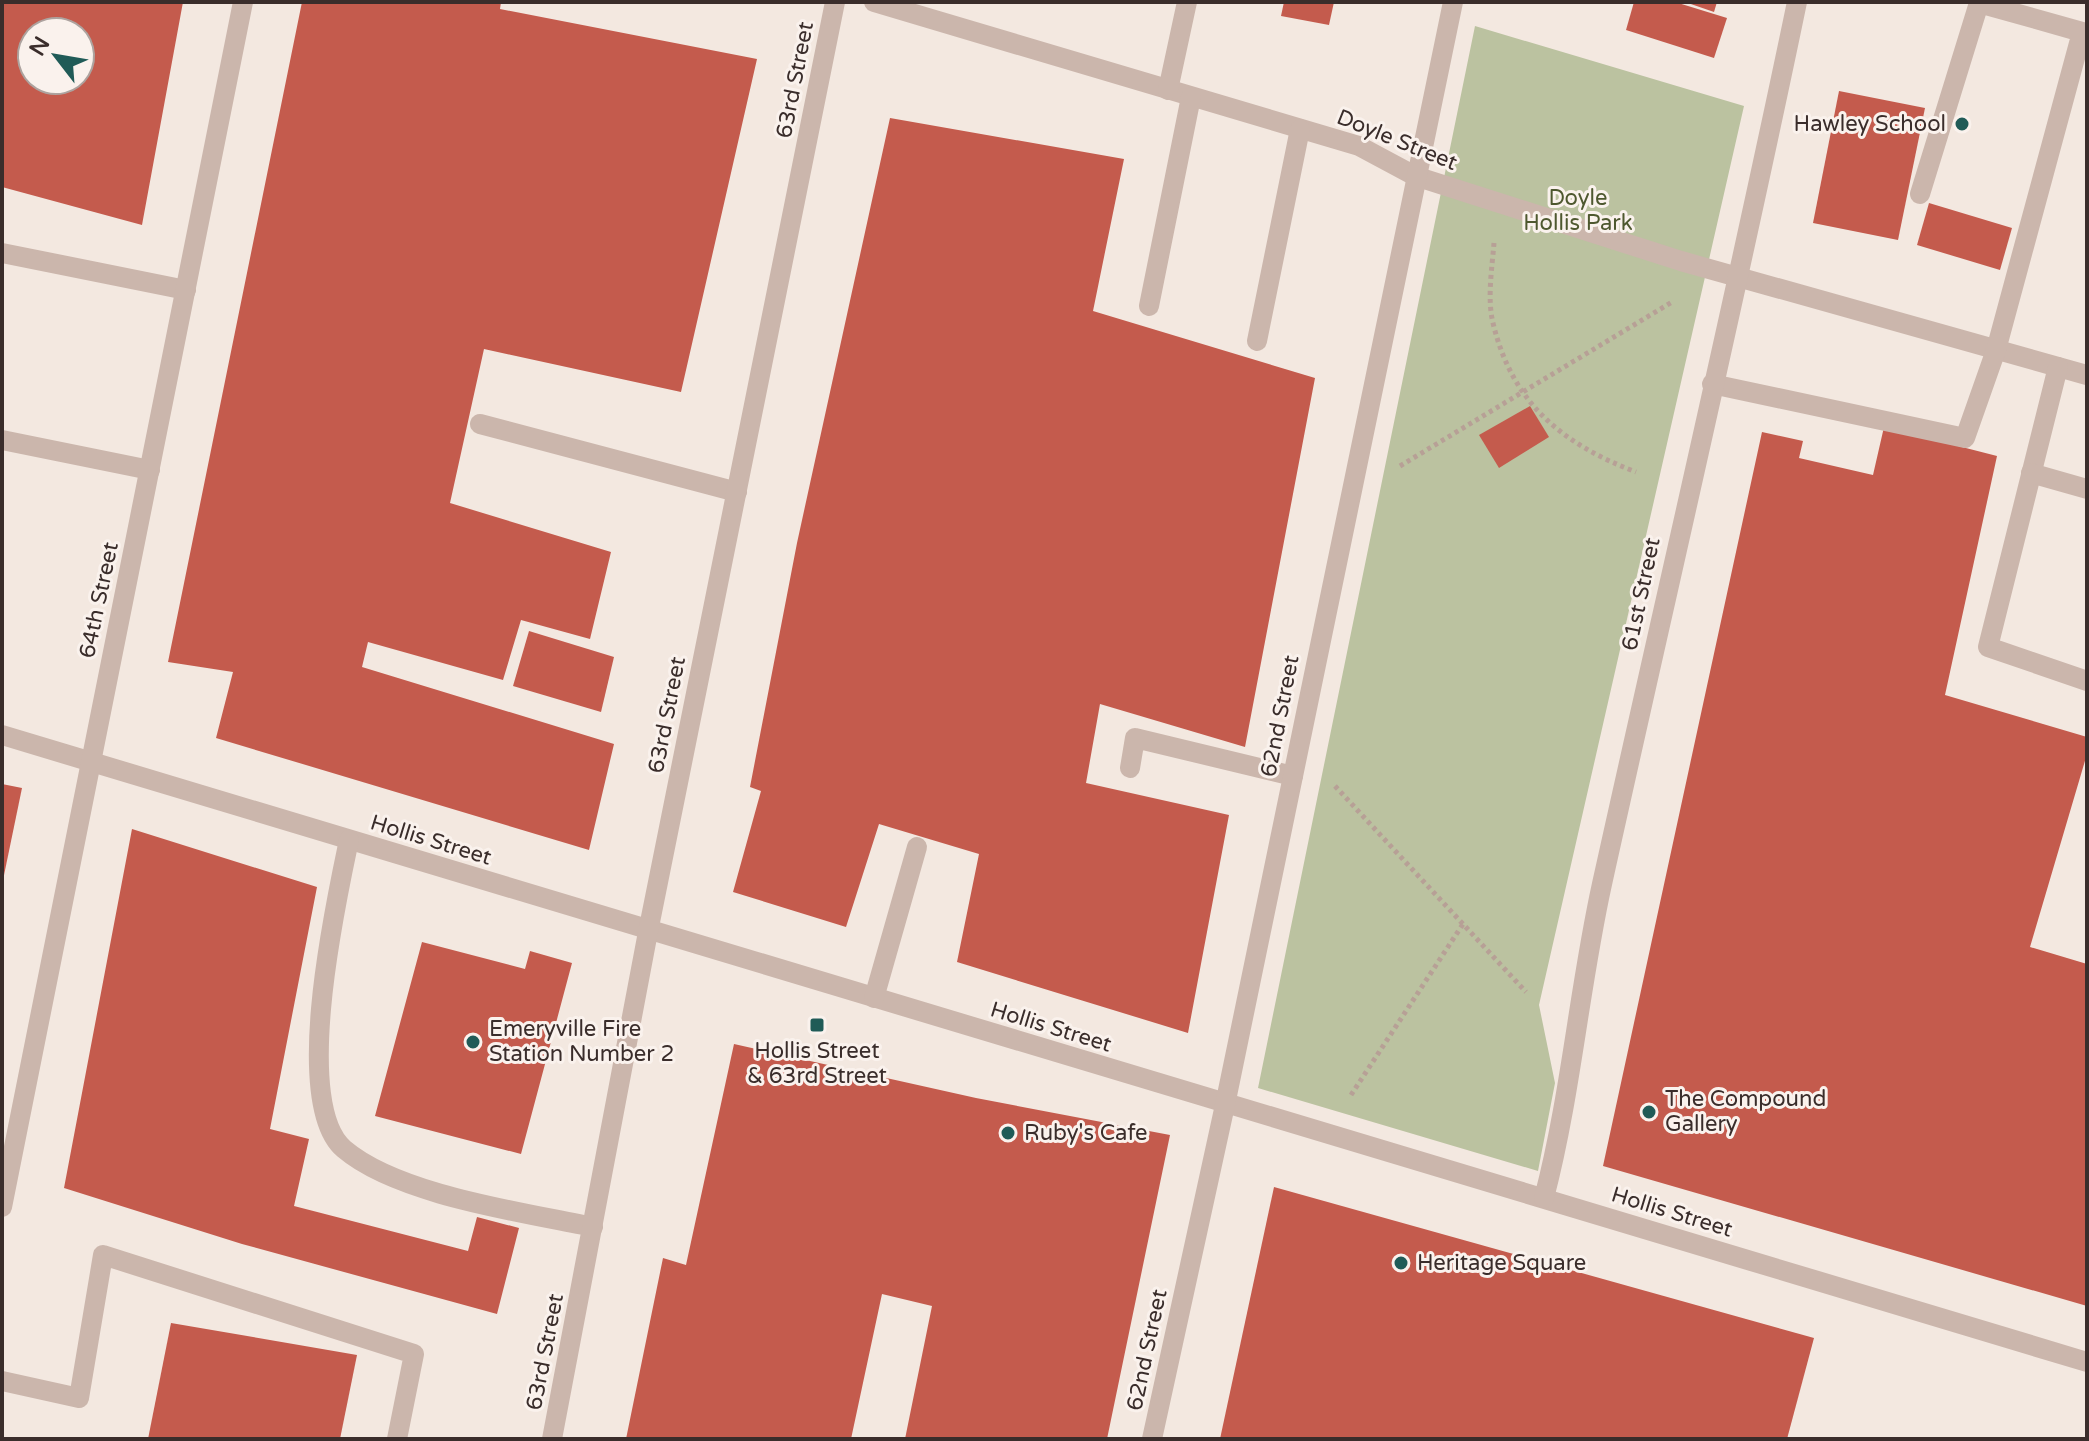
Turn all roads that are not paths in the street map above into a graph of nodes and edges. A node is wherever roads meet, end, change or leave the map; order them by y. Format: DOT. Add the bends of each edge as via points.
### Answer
graph roads {
  1 [pos="243,2"];
  2 [pos="835,2"];
  3 [pos="874,2"];
  4 [pos="1187,2"];
  5 [pos="1453,2"];
  6 [pos="1797,2"];
  7 [pos="2084,32"];
  8 [pos="1168,90"];
  9 [pos="1191,97"];
  10 [pos="1300,129"];
  11 [pos="1415,176"];
  12 [pos="1920,194"];
  13 [pos="2,253"];
  14 [pos="1739,279"];
  15 [pos="186,290"];
  16 [pos="1149,306"];
  17 [pos="1257,341"];
  18 [pos="1996,350"];
  19 [pos="2058,367"];
  20 [pos="2087,375"];
  21 [pos="1712,384"];
  22 [pos="480,424"];
  23 [pos="2,440"];
  24 [pos="150,470"];
  25 [pos="2031,473"];
  26 [pos="2087,489"];
  27 [pos="737,492"];
  28 [pos="2087,681"];
  29 [pos="2,735"];
  30 [pos="90,761"];
  31 [pos="1130,768"];
  32 [pos="1293,776"];
  33 [pos="349,840"];
  34 [pos="917,847"];
  35 [pos="648,932"];
  36 [pos="874,998"];
  37 [pos="1225,1105"];
  38 [pos="1544,1198"];
  39 [pos="2,1207"];
  40 [pos="593,1227"];
  41 [pos="2087,1362"];
  42 [pos="2,1381"];
  43 [pos="397,1439"];
  44 [pos="552,1439"];
  45 [pos="1152,1439"];
  1 -- 15 [label="street, 64th Street"];
  2 -- 27 [label="street, 63rd Street"];
  3 -- 8 [label="street, Doyle Street"];
  4 -- 8 [label="street"];
  5 -- 11 [label="street, 62nd Street"];
  6 -- 14 [label="street, 61st Street"];
  7 -- 12 [label="street" via="1979,3"];
  7 -- 18 [label="street"];
  8 -- 9 [label="street, Doyle Street"];
  9 -- 10 [label="street, Doyle Street"];
  9 -- 16 [label="street"];
  10 -- 11 [label="street, Doyle Street" via="1359,146"];
  10 -- 17 [label="street"];
  11 -- 14 [label="street, Doyle Street"];
  11 -- 32 [label="street, 62nd Street"];
  13 -- 15 [label="street"];
  14 -- 18 [label="street, Doyle Street"];
  14 -- 21 [label="street, 61st Street"];
  15 -- 24 [label="street, 64th Street"];
  18 -- 19 [label="street, Doyle Street"];
  18 -- 21 [label="street" via="1965,438"];
  19 -- 20 [label="street, Doyle Street"];
  19 -- 25 [label="street"];
  21 -- 38 [label="street, 61st Street" via="1584,965 1560,1140"];
  22 -- 27 [label="street"];
  23 -- 24 [label="street"];
  24 -- 30 [label="street, 64th Street"];
  25 -- 26 [label="street"];
  25 -- 28 [label="street" via="1988,647"];
  27 -- 35 [label="street, 63rd Street"];
  29 -- 30 [label="street, Hollis Street"];
  30 -- 33 [label="street, Hollis Street"];
  30 -- 39 [label="street, 64th Street"];
  31 -- 32 [label="street" via="1135,738"];
  32 -- 37 [label="street, 62nd Street"];
  33 -- 35 [label="street, Hollis Street"];
  33 -- 40 [label="street" via="328,943 319,1045 322,1105 332,1136 383,1175"];
  34 -- 36 [label="street"];
  35 -- 36 [label="street, Hollis Street"];
  35 -- 40 [label="street, 63rd Street"];
  36 -- 37 [label="street, Hollis Street"];
  37 -- 38 [label="street, Hollis Street"];
  37 -- 45 [label="street, 62nd Street"];
  38 -- 41 [label="street, Hollis Street"];
  40 -- 44 [label="street, 63rd Street"];
  42 -- 43 [label="street" via="79,1398 103,1255 414,1354"];
}
